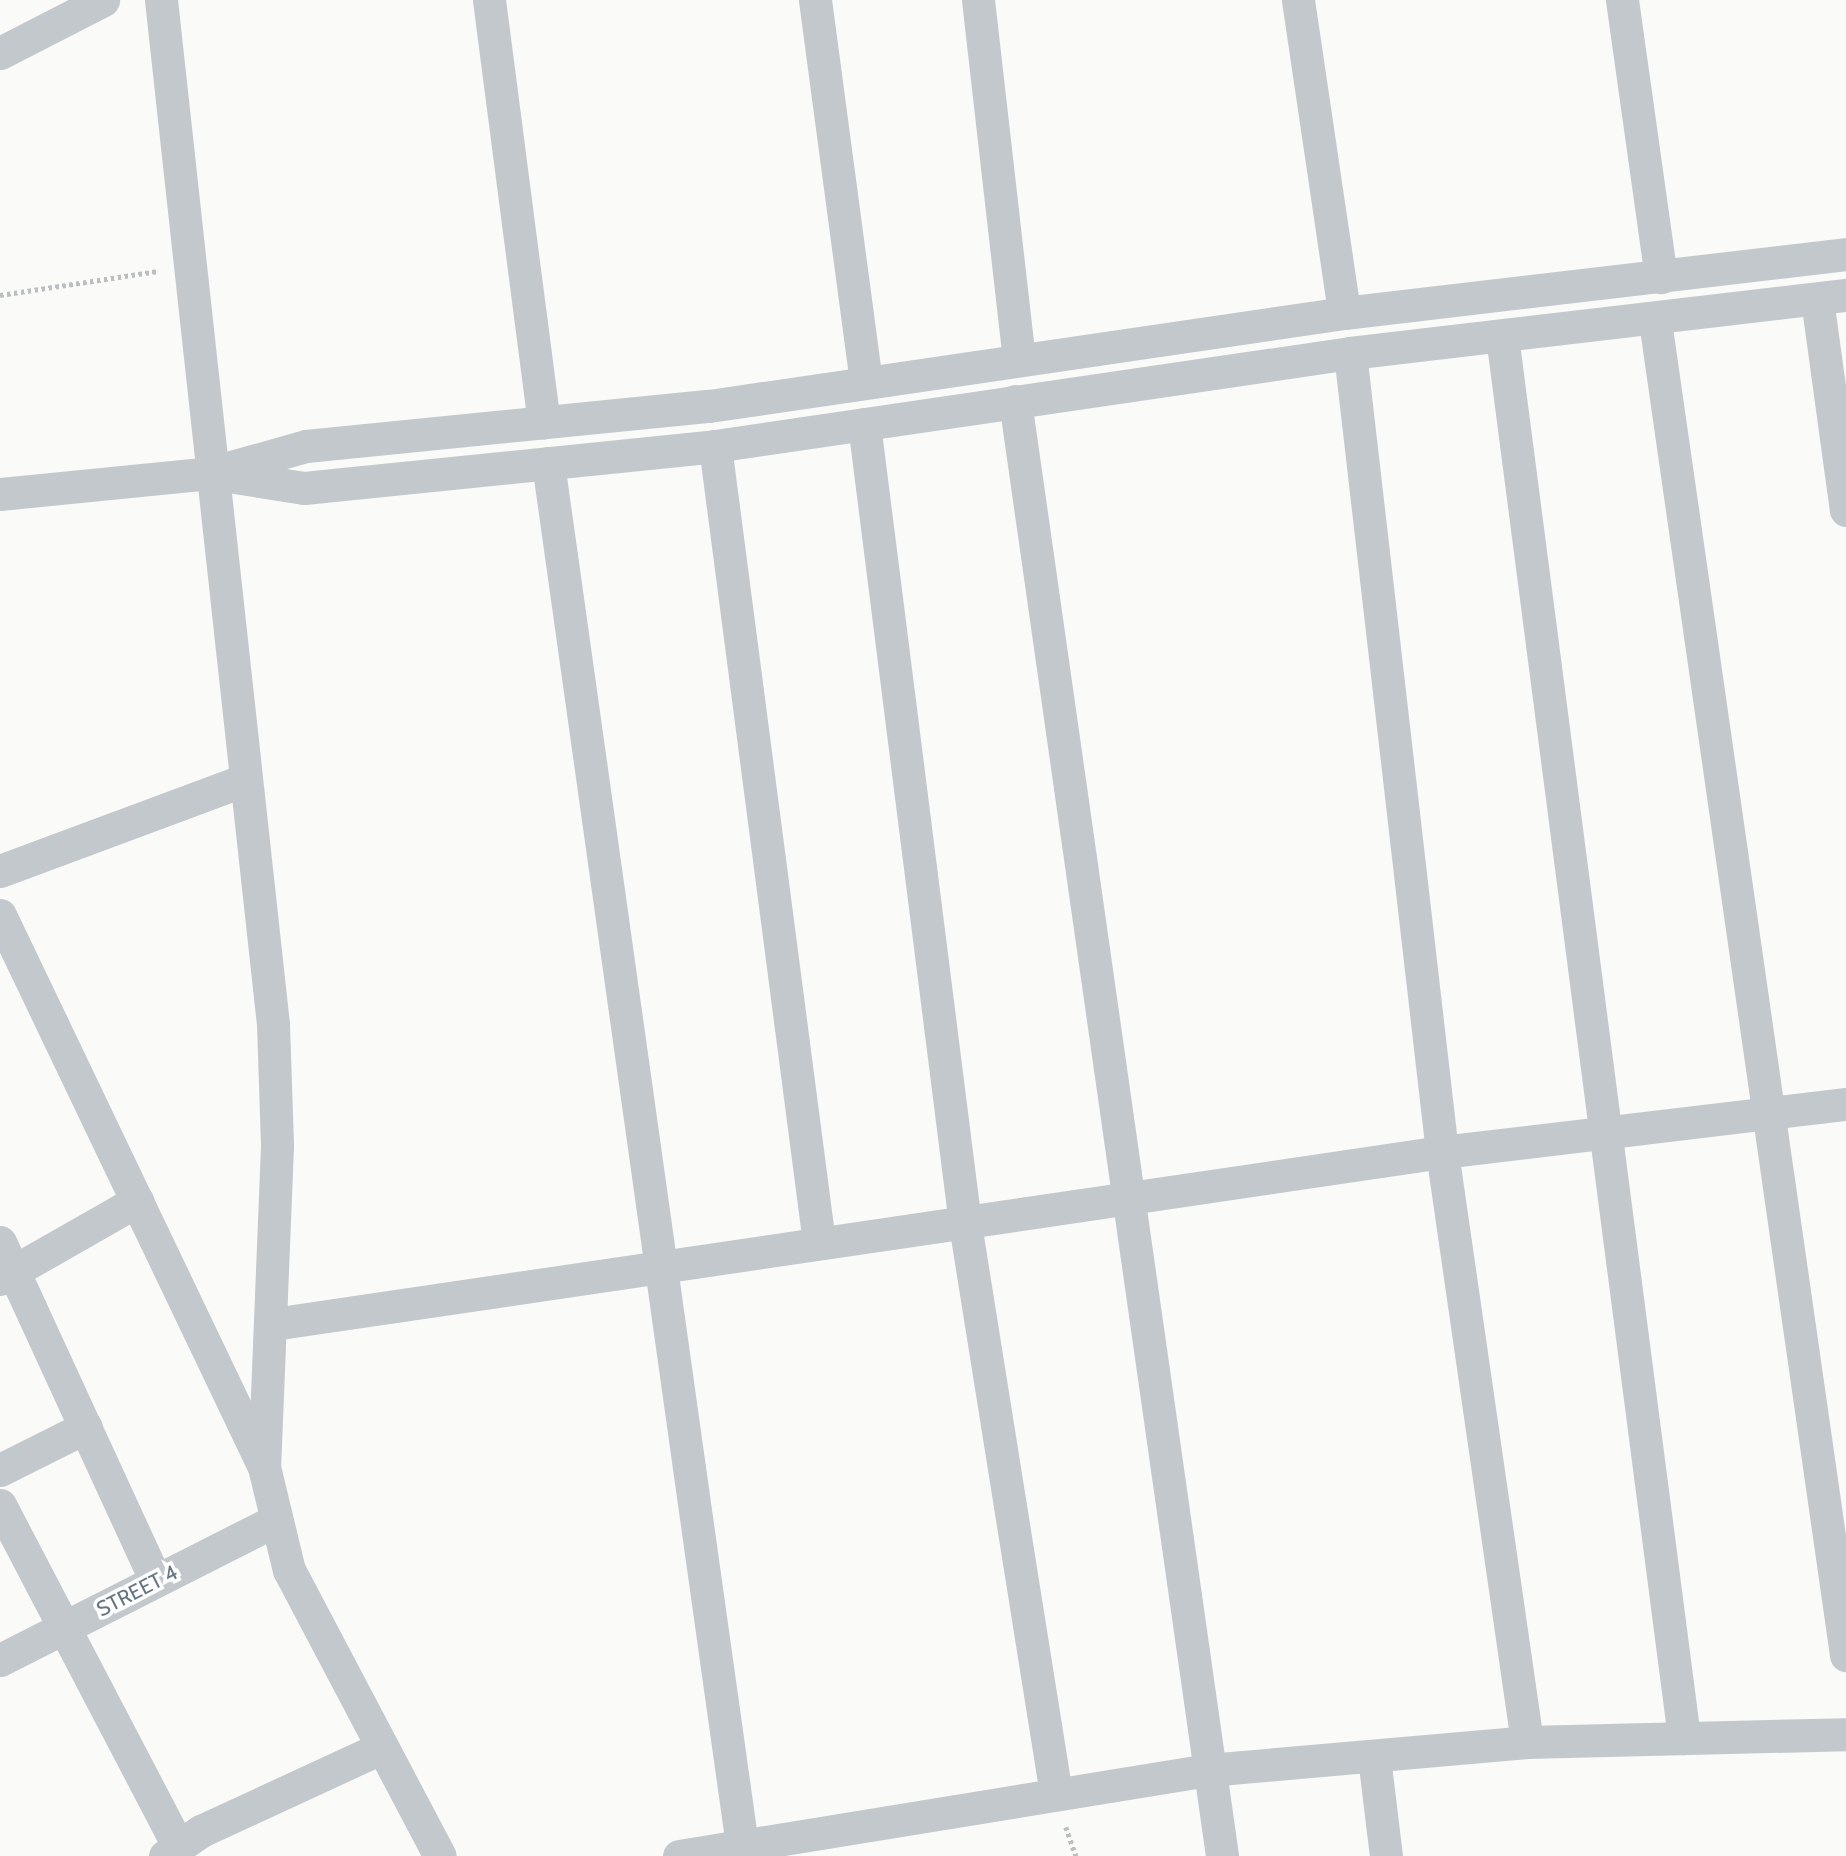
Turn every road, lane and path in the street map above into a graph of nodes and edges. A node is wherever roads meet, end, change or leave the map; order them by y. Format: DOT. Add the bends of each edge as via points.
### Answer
graph roads {
  1 [pos="103,0"];
  2 [pos="161,0"];
  3 [pos="489,0"];
  4 [pos="815,0"];
  5 [pos="978,0"];
  6 [pos="1298,0"];
  7 [pos="1622,0"];
  8 [pos="0,53"];
  9 [pos="1846,254"];
  10 [pos="188,266"];
  11 [pos="1661,277"];
  12 [pos="0,295"];
  13 [pos="1832,297"];
  14 [pos="1344,313"];
  15 [pos="1655,321"];
  16 [pos="1502,336"];
  17 [pos="1140,342"];
  18 [pos="1350,353"];
  19 [pos="1019,358"];
  20 [pos="1144,381"];
  21 [pos="866,382"];
  22 [pos="1015,401"];
  23 [pos="544,422"];
  24 [pos="864,424"];
  25 [pos="715,446"];
  26 [pos="548,463"];
  27 [pos="210,473"];
  28 [pos="0,494"];
  29 [pos="1846,510"];
  30 [pos="245,780"];
  31 [pos="0,871"];
  32 [pos="0,915"];
  33 [pos="1846,1104"];
  34 [pos="1771,1112"];
  35 [pos="1603,1132"];
  36 [pos="1442,1152"];
  37 [pos="1128,1200"];
  38 [pos="137,1201"];
  39 [pos="965,1224"];
  40 [pos="819,1242"];
  41 [pos="4,1264"];
  42 [pos="659,1269"];
  43 [pos="273,1324"];
  44 [pos="86,1427"];
  45 [pos="264,1467"];
  46 [pos="0,1470"];
  47 [pos="0,1505"];
  48 [pos="274,1521"];
  49 [pos="156,1581"];
  50 [pos="64,1628"];
  51 [pos="1846,1655"];
  52 [pos="0,1660"];
  53 [pos="1846,1734"];
  54 [pos="1684,1738"];
  55 [pos="1527,1742"];
  56 [pos="381,1748"];
  57 [pos="1374,1757"];
  58 [pos="1208,1770"];
  59 [pos="1056,1794"];
  60 [pos="742,1845"];
  61 [pos="171,1850"];
  62 [pos="440,1856"];
  63 [pos="679,1856"];
  64 [pos="1222,1856"];
  65 [pos="1386,1856"];
  1 -- 8 [label="street"];
  2 -- 10 [label="street"];
  3 -- 23 [label="street"];
  4 -- 21 [label="street"];
  5 -- 19 [label="street"];
  6 -- 14 [label="street"];
  7 -- 11 [label="street"];
  9 -- 11 [label="street"];
  10 -- 12 [label="path"];
  10 -- 27 [label="street"];
  11 -- 14 [label="street"];
  13 -- 15 [label="street"];
  13 -- 29 [label="street"];
  14 -- 17 [label="street"];
  15 -- 16 [label="street"];
  15 -- 34 [label="street"];
  16 -- 18 [label="street"];
  16 -- 35 [label="street"];
  17 -- 19 [label="street"];
  17 -- 20 [label="street"];
  18 -- 20 [label="street"];
  18 -- 36 [label="street"];
  19 -- 21 [label="street"];
  20 -- 22 [label="street"];
  21 -- 23 [label="street"];
  22 -- 24 [label="street"];
  22 -- 37 [label="street"];
  23 -- 27 [label="street" via="306,446"];
  24 -- 25 [label="street"];
  24 -- 39 [label="street"];
  25 -- 26 [label="street"];
  25 -- 40 [label="street"];
  26 -- 27 [label="street" via="304,488"];
  26 -- 42 [label="street"];
  27 -- 28 [label="street"];
  27 -- 30 [label="street"];
  30 -- 31 [label="street"];
  30 -- 43 [label="street" via="273,1024"];
  32 -- 38 [label="street"];
  33 -- 34 [label="street"];
  34 -- 35 [label="street"];
  34 -- 51 [label="street"];
  35 -- 36 [label="street"];
  35 -- 54 [label="street"];
  36 -- 37 [label="street"];
  36 -- 55 [label="street"];
  37 -- 39 [label="street"];
  37 -- 58 [label="street"];
  38 -- 41 [label="street"];
  38 -- 45 [label="street"];
  39 -- 40 [label="street"];
  39 -- 59 [label="street"];
  40 -- 42 [label="street"];
  41 -- 44 [label="street"];
  42 -- 43 [label="street"];
  42 -- 60 [label="street"];
  43 -- 45 [label="street"];
  44 -- 46 [label="street"];
  44 -- 49 [label="street"];
  45 -- 48 [label="street"];
  47 -- 50 [label="street"];
  48 -- 49 [label="street, STREET 4"];
  48 -- 56 [label="street" via="289,1570"];
  49 -- 50 [label="street, STREET 4"];
  50 -- 52 [label="street, STREET 4"];
  50 -- 61 [label="street"];
  53 -- 54 [label="street"];
  54 -- 55 [label="street"];
  55 -- 57 [label="street"];
  56 -- 61 [label="street"];
  56 -- 62 [label="street"];
  57 -- 58 [label="street"];
  57 -- 65 [label="street"];
  58 -- 59 [label="street"];
  58 -- 64 [label="street"];
  59 -- 60 [label="street"];
  60 -- 63 [label="street"];
}
